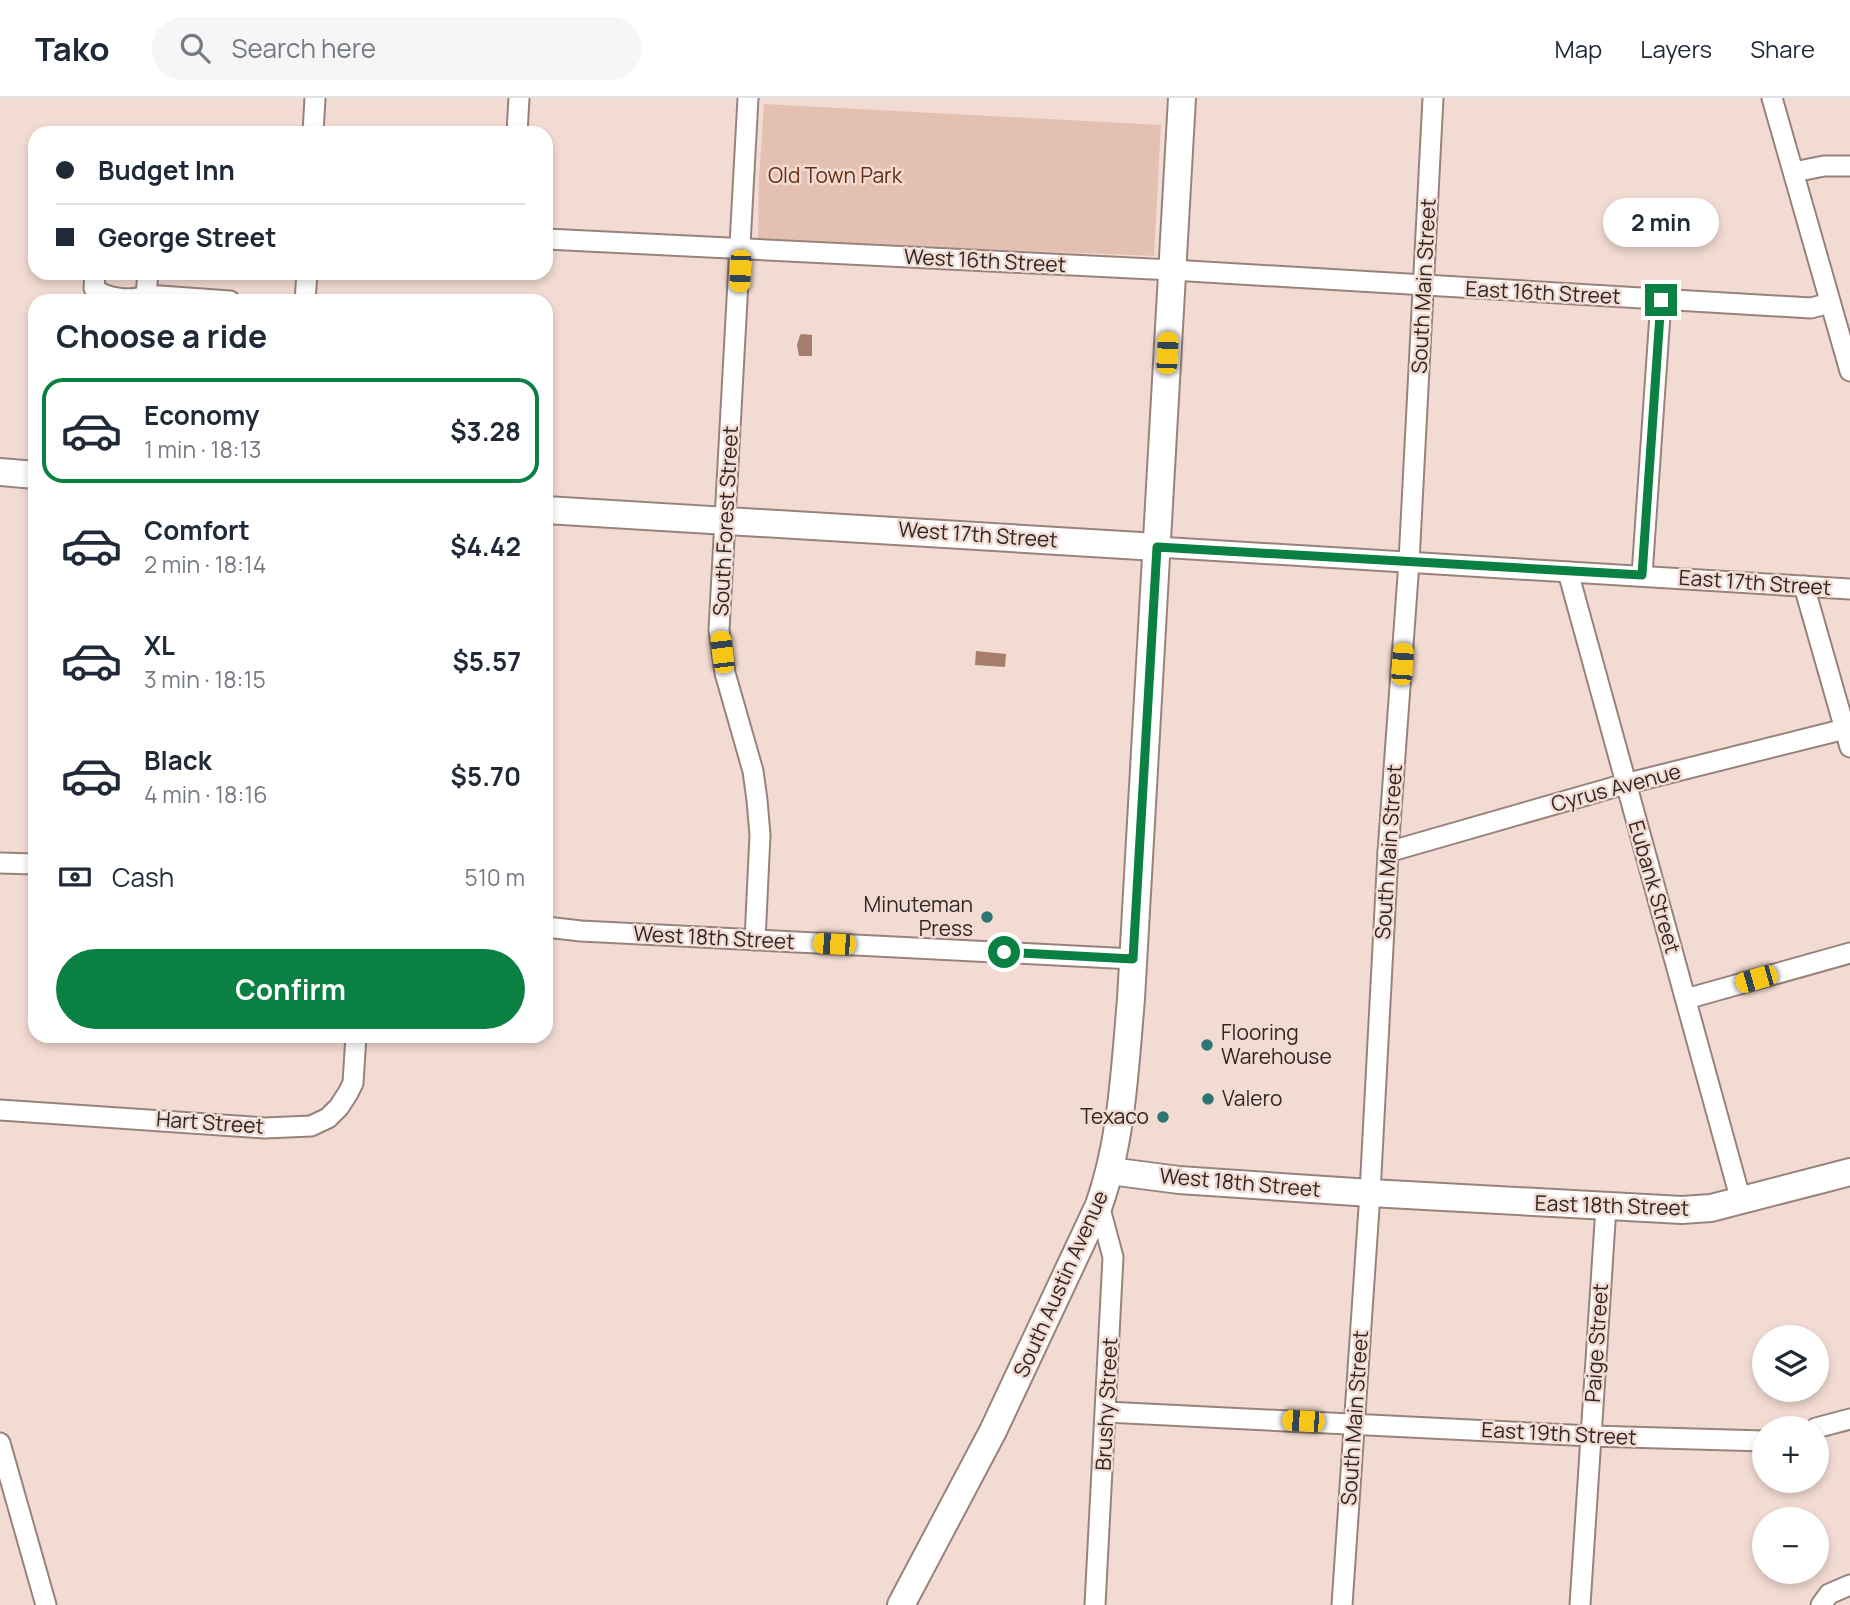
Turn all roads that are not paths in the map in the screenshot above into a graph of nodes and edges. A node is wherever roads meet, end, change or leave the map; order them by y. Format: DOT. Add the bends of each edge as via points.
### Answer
graph roads {
  1 [pos="315,98"];
  2 [pos="519,98"];
  3 [pos="748,98"];
  4 [pos="1182,98"];
  5 [pos="1433,98"];
  6 [pos="1772,98"];
  7 [pos="313,126"];
  8 [pos="517,126"];
  9 [pos="1850,166"];
  10 [pos="1794,172"];
  11 [pos="553,239"];
  12 [pos="741,248"];
  13 [pos="1171,270"];
  14 [pos="95,280"];
  15 [pos="1424,285"];
  16 [pos="103,294"];
  17 [pos="1661,300"];
  18 [pos="1830,303"];
  19 [pos="1850,371"];
  20 [pos="0,472"];
  21 [pos="28,474"];
  22 [pos="553,510"];
  23 [pos="726,520"];
  24 [pos="1157,547"];
  25 [pos="1409,562"];
  26 [pos="1568,572"];
  27 [pos="1642,575"];
  28 [pos="1804,586"];
  29 [pos="1850,589"];
  30 [pos="1847,738"];
  31 [pos="1625,784"];
  32 [pos="1388,852"];
  33 [pos="0,863"];
  34 [pos="28,864"];
  35 [pos="553,927"];
  36 [pos="755,940"];
  37 [pos="1850,953"];
  38 [pos="1133,959"];
  39 [pos="1686,999"];
  40 [pos="356,1043"];
  41 [pos="0,1110"];
  42 [pos="1110,1171"];
  43 [pos="1850,1172"];
  44 [pos="1370,1193"];
  45 [pos="1741,1200"];
  46 [pos="1099,1205"];
  47 [pos="1606,1207"];
  48 [pos="1107,1412"];
  49 [pos="1850,1419"];
  50 [pos="1355,1424"];
  51 [pos="1829,1425"];
  52 [pos="1591,1436"];
  53 [pos="1752,1441"];
  54 [pos="0,1443"];
  55 [pos="1850,1585"];
  56 [pos="46,1605"];
  57 [pos="901,1605"];
  58 [pos="1095,1605"];
  59 [pos="1342,1605"];
  60 [pos="1580,1605"];
  61 [pos="1821,1605"];
  1 -- 7 [label="street"];
  2 -- 8 [label="street"];
  3 -- 12 [label="street, South Forest Street"];
  4 -- 13 [label="main road, South Austin Avenue"];
  5 -- 15 [label="street, South Main Street"];
  6 -- 10 [label="street"];
  9 -- 10 [label="street"];
  10 -- 18 [label="street"];
  11 -- 12 [label="street, West 16th Street"];
  12 -- 13 [label="street, West 16th Street"];
  12 -- 23 [label="street, South Forest Street"];
  13 -- 15 [label="street, West 16th Street"];
  13 -- 24 [label="main road, South Austin Avenue"];
  14 -- 16 [label="street" via="94,288"];
  15 -- 17 [label="street, East 16th Street"];
  15 -- 25 [label="street, South Main Street"];
  17 -- 18 [label="street, East 16th Street" via="1811,308"];
  17 -- 27 [label="street"];
  18 -- 19 [label="street"];
  20 -- 21 [label="main road"];
  22 -- 23 [label="main road, West 17th Street"];
  23 -- 24 [label="main road, West 17th Street"];
  23 -- 36 [label="street, South Forest Street" via="719,631 757,800"];
  24 -- 25 [label="street, West 17th Street"];
  24 -- 38 [label="main road, South Austin Avenue"];
  25 -- 26 [label="street, East 17th Street"];
  25 -- 32 [label="street, South Main Street"];
  26 -- 27 [label="street, East 17th Street"];
  26 -- 31 [label="street, Eubank Street"];
  27 -- 28 [label="street, East 17th Street"];
  28 -- 29 [label="street, East 17th Street"];
  28 -- 30 [label="street"];
  30 -- 31 [label="street, Cyrus Avenue"];
  31 -- 32 [label="street, Cyrus Avenue"];
  31 -- 39 [label="street, Eubank Street"];
  32 -- 44 [label="street, South Main Street"];
  33 -- 34 [label="street"];
  35 -- 36 [label="street, West 18th Street"];
  36 -- 38 [label="street, West 18th Street"];
  37 -- 39 [label="street"];
  38 -- 42 [label="main road, South Austin Avenue"];
  39 -- 45 [label="street, Eubank Street"];
  40 -- 41 [label="street, Hart Street" via="348,1093 328,1118 311,1126 265,1128"];
  42 -- 44 [label="main road, West 18th Street"];
  42 -- 46 [label="main road, South Austin Avenue"];
  43 -- 45 [label="main road, East 18th Street"];
  44 -- 47 [label="main road, East 18th Street"];
  44 -- 50 [label="street, South Main Street"];
  45 -- 47 [label="main road, East 18th Street" via="1711,1209"];
  46 -- 48 [label="street, Brushy Street" via="1113,1257"];
  46 -- 57 [label="main road, South Austin Avenue" via="993,1431"];
  47 -- 52 [label="street, Paige Street"];
  48 -- 50 [label="street, East 19th Street"];
  48 -- 58 [label="street, Brushy Street"];
  49 -- 51 [label="street"];
  50 -- 52 [label="street, East 19th Street"];
  50 -- 59 [label="street, South Main Street"];
  52 -- 53 [label="street, East 19th Street"];
  52 -- 60 [label="street, Paige Street"];
  54 -- 56 [label="street"];
  55 -- 61 [label="street" via="1829,1594"];
}
